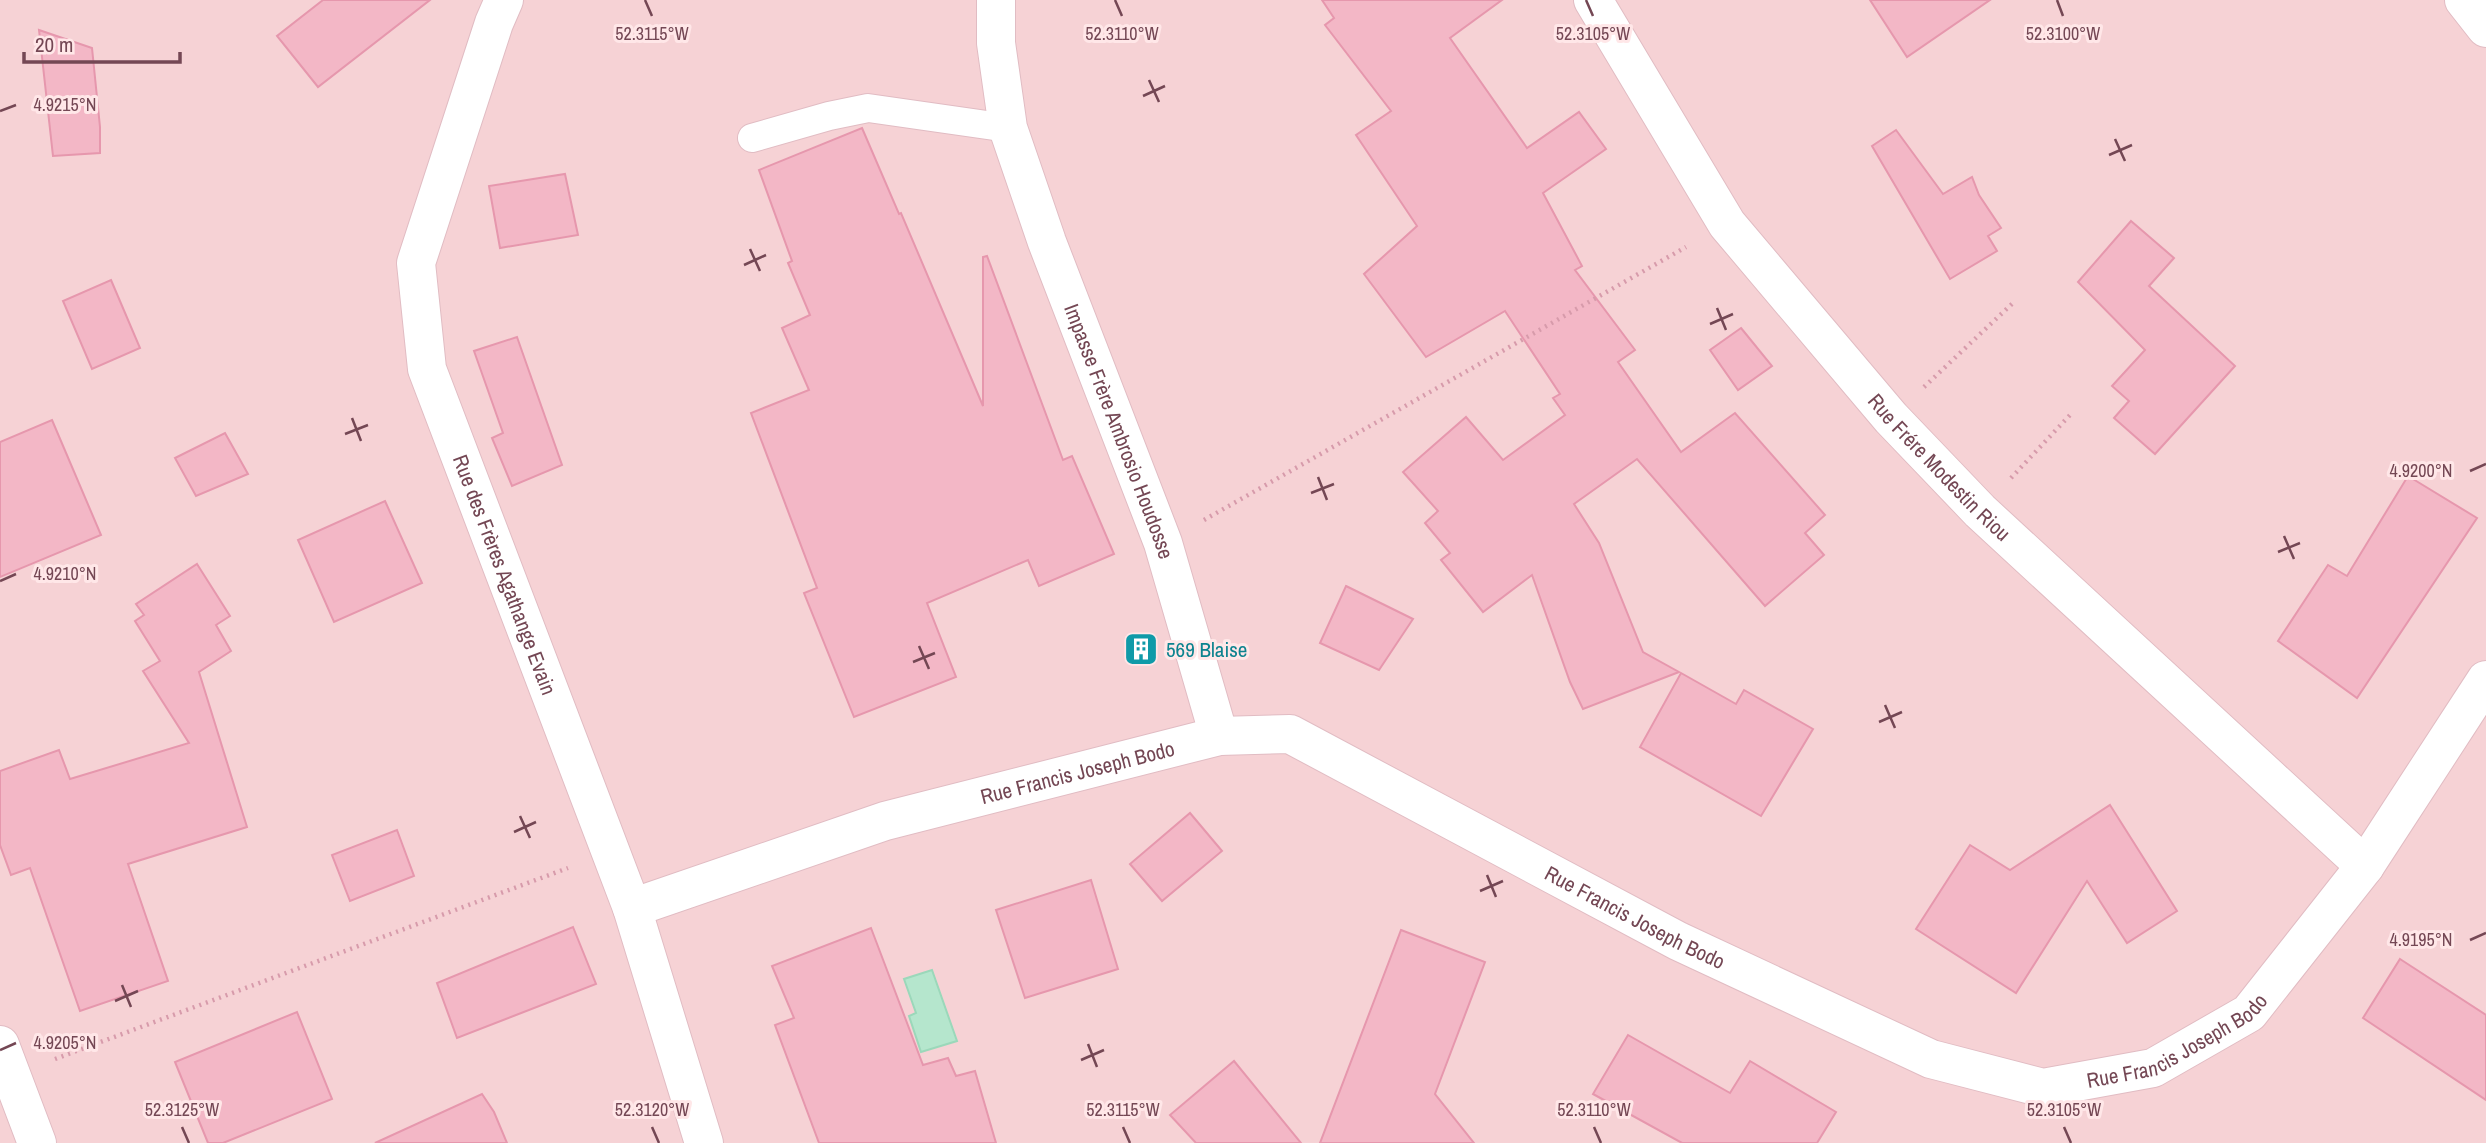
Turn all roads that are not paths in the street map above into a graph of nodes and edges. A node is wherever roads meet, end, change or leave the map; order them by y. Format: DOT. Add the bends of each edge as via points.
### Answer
graph roads {
  1 [pos="504,0"];
  2 [pos="996,0"];
  3 [pos="1594,0"];
  4 [pos="2464,0"];
  5 [pos="2486,28"];
  6 [pos="1008,128"];
  7 [pos="752,138"];
  8 [pos="2486,680"];
  9 [pos="1219,736"];
  10 [pos="2365,866"];
  11 [pos="632,908"];
  12 [pos="6,1060"];
  13 [pos="37,1143"];
  14 [pos="704,1143"];
  1 -- 11 [label="street, Rue des Frères Agathange Evain" via="416,263 427,369"];
  2 -- 6 [label="street, Impasse Frère Ambrosio Houdosse" via="996,43"];
  3 -- 10 [label="street, Rue Frére Modestin Riou" via="1727,224 1891,418 1980,511"];
  4 -- 5 [label="street"];
  6 -- 7 [label="lane" via="868,108"];
  6 -- 9 [label="street, Impasse Frère Ambrosio Houdosse" via="1163,543"];
  8 -- 10 [label="street, Rue Francis Joseph Bodo"];
  9 -- 10 [label="street, Rue Francis Joseph Bodo" via="1290,734 1690,947 1931,1059 2043,1088 2153,1068 2249,1013"];
  9 -- 11 [label="street, Rue Francis Joseph Bodo" via="885,821"];
  11 -- 14 [label="street, Rue des Frères Agathange Evain"];
  12 -- 13 [label="street"];
}
